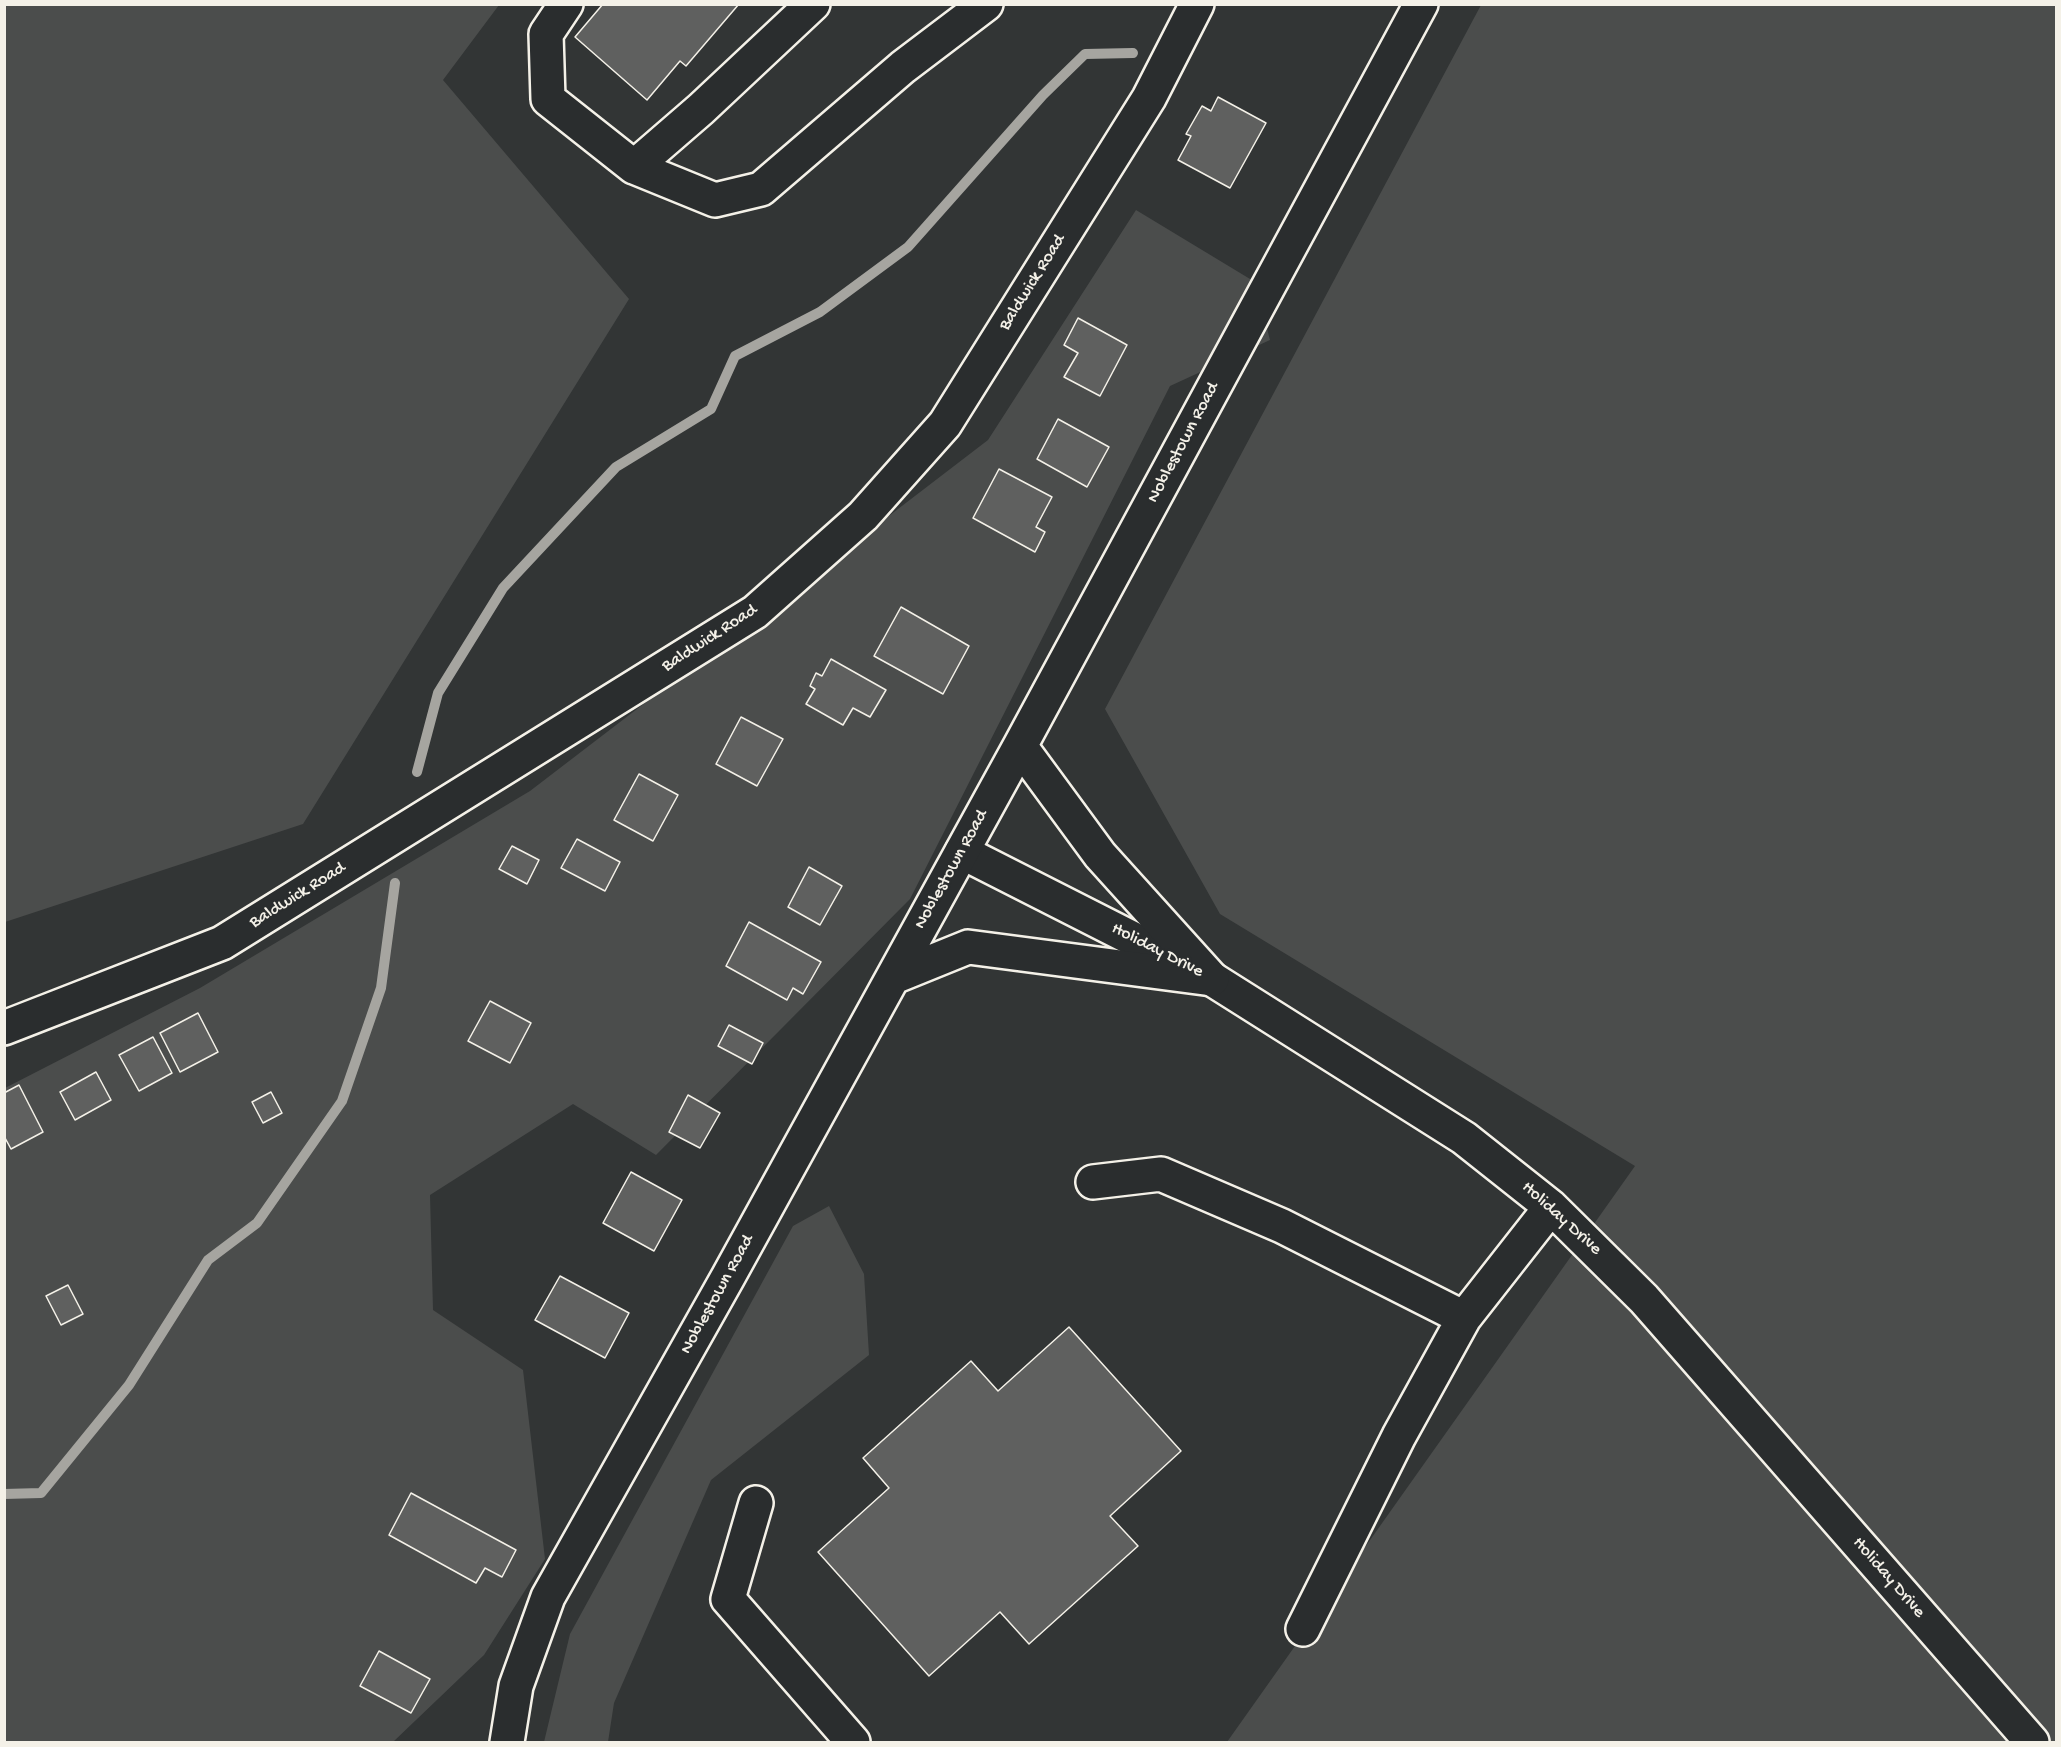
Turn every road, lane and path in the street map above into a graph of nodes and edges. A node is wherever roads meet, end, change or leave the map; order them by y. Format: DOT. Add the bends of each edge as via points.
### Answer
graph roads {
  1 [pos="566,4"];
  2 [pos="813,4"];
  3 [pos="986,4"];
  4 [pos="1197,4"];
  5 [pos="1420,4"];
  6 [pos="634,167"];
  7 [pos="1020,746"];
  8 [pos="962,852"];
  9 [pos="894,977"];
  10 [pos="1212,979"];
  11 [pos="4,1028"];
  12 [pos="1093,1182"];
  13 [pos="1551,1207"];
  14 [pos="1464,1317"];
  15 [pos="756,1503"];
  16 [pos="1303,1629"];
  17 [pos="507,1743"];
  18 [pos="853,1743"];
  19 [pos="2032,1743"];
  1 -- 6 [label="main road" via="546,34 548,99"];
  2 -- 6 [label="main road"];
  3 -- 6 [label="main road" via="903,67 761,189 715,200"];
  4 -- 11 [label="main road, Baldwick Road" via="1149,98 945,424 863,516 755,612 222,943"];
  5 -- 7 [label="main road, Noblestown Road"];
  7 -- 8 [label="main road, Noblestown Road"];
  7 -- 10 [label="main road" via="1100,855"];
  8 -- 9 [label="main road, Noblestown Road"];
  8 -- 10 [label="main road, Holiday Drive"];
  9 -- 10 [label="main road" via="968,947"];
  9 -- 17 [label="main road, Noblestown Road" via="548,1597 516,1686"];
  10 -- 13 [label="main road, Holiday Drive" via="1464,1138"];
  12 -- 14 [label="main road" via="1161,1174 1282,1226"];
  13 -- 14 [label="main road"];
  13 -- 19 [label="main road, Holiday Drive" via="1644,1299"];
  14 -- 16 [label="main road" via="1398,1436"];
  15 -- 18 [label="main road" via="728,1599"];
}
